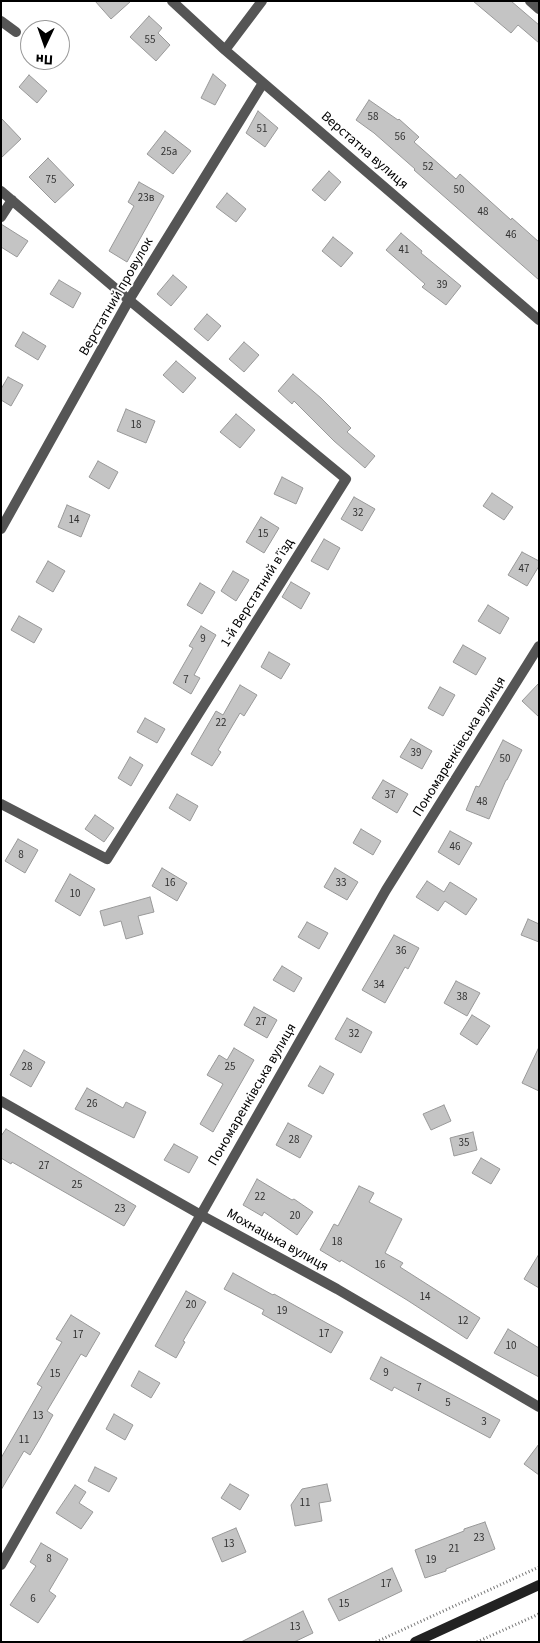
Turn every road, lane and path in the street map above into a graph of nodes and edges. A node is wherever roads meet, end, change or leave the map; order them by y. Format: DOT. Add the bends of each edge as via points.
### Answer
graph roads {
  1 [pos="172,1"];
  2 [pos="262,1"];
  3 [pos="530,1"];
  4 [pos="539,9"];
  5 [pos="1,20"];
  6 [pos="16,32"];
  7 [pos="225,50"];
  8 [pos="263,82"];
  9 [pos="1,191"];
  10 [pos="12,200"];
  11 [pos="1,217"];
  12 [pos="129,300"];
  13 [pos="539,320"];
  14 [pos="1,529"];
  15 [pos="539,646"];
  16 [pos="535,660"];
  17 [pos="1,804"];
  18 [pos="1,1100"];
  19 [pos="200,1215"];
  20 [pos="539,1407"];
  21 [pos="1,1565"];
  22 [pos="539,1567"];
  23 [pos="539,1586"];
  24 [pos="539,1614"];
  25 [pos="376,1642"];
  26 [pos="415,1642"];
  27 [pos="477,1642"];
  1 -- 7 [label="street, Верстатна вулиця"];
  2 -- 7 [label="street"];
  3 -- 4 [label="street"];
  5 -- 6 [label="street"];
  7 -- 8 [label="street, Верстатна вулиця"];
  8 -- 12 [label="street, Верстатний провулок"];
  8 -- 13 [label="street, Верстатна вулиця"];
  9 -- 10 [label="street"];
  10 -- 11 [label="street"];
  10 -- 12 [label="street"];
  12 -- 14 [label="street, Верстатний провулок"];
  12 -- 17 [label="street, 1-й Верстатний в’їзд" via="346,479 107,859"];
  15 -- 16 [label="street, Пономаренківська вулиця"];
  16 -- 19 [label="street, Пономаренківська вулиця" via="386,890"];
  18 -- 19 [label="street, Мохнацька вулиця"];
  19 -- 20 [label="street, Мохнацька вулиця"];
  19 -- 21 [label="street, Пономаренківська вулиця"];
  22 -- 25 [label="path"];
  23 -- 26 [label="street"];
  24 -- 27 [label="path"];
}
